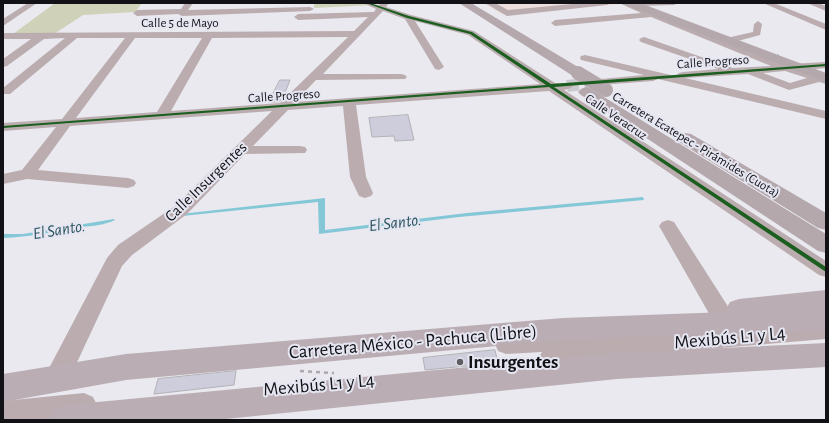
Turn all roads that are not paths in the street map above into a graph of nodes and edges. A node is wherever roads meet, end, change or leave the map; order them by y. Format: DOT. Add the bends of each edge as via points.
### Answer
graph roads {
  1 [pos="33,3"];
  2 [pos="189,3"];
  3 [pos="489,3"];
  4 [pos="606,3"];
  5 [pos="635,3"];
  6 [pos="674,3"];
  7 [pos="767,3"];
  8 [pos="811,3"];
  9 [pos="459,5"];
  10 [pos="566,5"];
  11 [pos="314,7"];
  12 [pos="377,7"];
  13 [pos="826,9"];
  14 [pos="182,11"];
  15 [pos="137,13"];
  16 [pos="656,15"];
  17 [pos="797,15"];
  18 [pos="778,16"];
  19 [pos="294,17"];
  20 [pos="408,17"];
  21 [pos="3,23"];
  22 [pos="555,23"];
  23 [pos="758,24"];
  24 [pos="826,27"];
  25 [pos="356,34"];
  26 [pos="3,36"];
  27 [pos="41,36"];
  28 [pos="132,36"];
  29 [pos="208,36"];
  30 [pos="73,37"];
  31 [pos="736,39"];
  32 [pos="644,40"];
  33 [pos="630,57"];
  34 [pos="585,58"];
  35 [pos="605,61"];
  36 [pos="3,64"];
  37 [pos="826,65"];
  38 [pos="439,67"];
  39 [pos="801,67"];
  40 [pos="748,71"];
  41 [pos="736,72"];
  42 [pos="401,76"];
  43 [pos="314,77"];
  44 [pos="666,77"];
  45 [pos="824,78"];
  46 [pos="560,83"];
  47 [pos="598,88"];
  48 [pos="6,91"];
  49 [pos="349,102"];
  50 [pos="283,106"];
  51 [pos="162,115"];
  52 [pos="826,115"];
  53 [pos="65,123"];
  54 [pos="5,129"];
  55 [pos="240,150"];
  56 [pos="300,150"];
  57 [pos="26,174"];
  58 [pos="3,179"];
  59 [pos="128,183"];
  60 [pos="365,192"];
  61 [pos="826,223"];
  62 [pos="668,226"];
  63 [pos="826,245"];
  64 [pos="826,270"];
  65 [pos="826,300"];
  66 [pos="719,311"];
  67 [pos="826,319"];
  68 [pos="563,329"];
  69 [pos="826,330"];
  70 [pos="826,355"];
  71 [pos="626,356"];
  72 [pos="826,369"];
  73 [pos="56,380"];
  74 [pos="3,388"];
  75 [pos="3,399"];
  76 [pos="3,413"];
  77 [pos="66,420"];
  1 -- 21 [label="street"];
  2 -- 14 [label="street"];
  3 -- 10 [label="street" via="507,13"];
  4 -- 10 [label="street"];
  5 -- 6 [label="street"];
  5 -- 10 [label="street" via="573,8"];
  5 -- 16 [label="highway"];
  5 -- 31 [label="highway"];
  7 -- 17 [label="street"];
  8 -- 13 [label="street"];
  9 -- 46 [label="highway, Carretera Ecatepec - Pirámides (Cuota)"];
  9 -- 47 [label="highway, Carretera Ecatepec - Pirámides (Cuota), bridge" via="578,73"];
  11 -- 14 [label="street" via="185,13"];
  12 -- 19 [label="street"];
  12 -- 20 [label="street, Calle Veracruz"];
  12 -- 25 [label="street, Calle Insurgentes"];
  14 -- 15 [label="street"];
  16 -- 22 [label="street"];
  16 -- 39 [label="highway"];
  17 -- 18 [label="street"];
  17 -- 24 [label="street"];
  20 -- 38 [label="street"];
  20 -- 46 [label="street, Calle Veracruz" via="471,33"];
  23 -- 31 [label="street" via="757,32 753,36"];
  25 -- 29 [label="street, Calle 5 de Mayo"];
  25 -- 43 [label="street, Calle Insurgentes"];
  26 -- 27 [label="street, Calle 5 de Mayo"];
  27 -- 30 [label="street, Calle 5 de Mayo"];
  27 -- 36 [label="street"];
  28 -- 29 [label="street, Calle 5 de Mayo"];
  28 -- 30 [label="street, Calle 5 de Mayo"];
  28 -- 53 [label="street"];
  29 -- 51 [label="street"];
  30 -- 48 [label="street"];
  31 -- 39 [label="highway"];
  32 -- 41 [label="street"];
  33 -- 35 [label="street"];
  34 -- 35 [label="street"];
  35 -- 44 [label="street"];
  37 -- 39 [label="street, Calle Progreso"];
  39 -- 40 [label="street, Calle Progreso"];
  39 -- 45 [label="highway"];
  40 -- 41 [label="street, Calle Progreso"];
  40 -- 45 [label="street" via="789,87"];
  41 -- 44 [label="street, Calle Progreso"];
  42 -- 43 [label="street"];
  43 -- 50 [label="street, Calle Insurgentes"];
  44 -- 47 [label="street, Calle Progreso"];
  44 -- 52 [label="street"];
  46 -- 47 [label="highway, Carretera Ecatepec - Pirámides (Cuota)"];
  46 -- 49 [label="street, Calle Progreso"];
  46 -- 64 [label="street, Calle Veracruz"];
  47 -- 61 [label="highway, Carretera Ecatepec - Pirámides (Cuota)"];
  47 -- 63 [label="highway, Carretera Ecatepec - Pirámides (Cuota)"];
  49 -- 50 [label="street, Calle Progreso"];
  49 -- 60 [label="street" via="358,177"];
  50 -- 51 [label="street, Calle Progreso"];
  50 -- 55 [label="street, Calle Insurgentes"];
  51 -- 53 [label="street, Calle Progreso"];
  53 -- 54 [label="street, Calle Progreso"];
  53 -- 57 [label="street"];
  55 -- 56 [label="street"];
  55 -- 73 [label="street, Calle Insurgentes" via="181,210 125,250 114,263"];
  57 -- 58 [label="street"];
  57 -- 59 [label="street"];
  62 -- 66 [label="street"];
  65 -- 66 [label="main road"];
  66 -- 68 [label="main road" via="641,320 598,320"];
  67 -- 68 [label="main road, Carretera México - Pachuca (Libre)"];
  68 -- 73 [label="main road, Carretera México - Pachuca (Libre)" via="126,367"];
  69 -- 71 [label="street, Mexibús L1 y L4"];
  70 -- 71 [label="main road"];
  71 -- 72 [label="main road" via="671,378"];
  71 -- 75 [label="street, Mexibús L1 y L4" via="620,340 493,344 95,381"];
  71 -- 76 [label="street, Mexibús L1 y L4" via="628,350 400,379"];
  71 -- 77 [label="main road"];
  73 -- 74 [label="main road, Carretera México - Pachuca (Libre)"];
}
